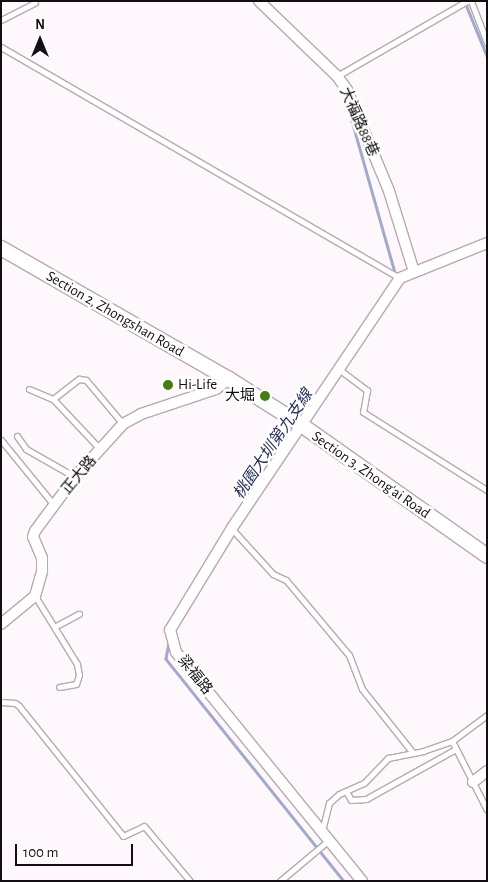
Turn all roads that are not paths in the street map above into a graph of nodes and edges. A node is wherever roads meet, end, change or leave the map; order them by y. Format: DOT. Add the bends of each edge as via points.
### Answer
graph roads {
  1 [pos="259,1"];
  2 [pos="467,1"];
  3 [pos="471,1"];
  4 [pos="34,4"];
  5 [pos="1,20"];
  6 [pos="487,43"];
  7 [pos="1,47"];
  8 [pos="337,76"];
  9 [pos="487,243"];
  10 [pos="1,248"];
  11 [pos="414,272"];
  12 [pos="400,278"];
  13 [pos="340,370"];
  14 [pos="229,379"];
  15 [pos="29,389"];
  16 [pos="53,399"];
  17 [pos="123,424"];
  18 [pos="300,425"];
  19 [pos="17,436"];
  20 [pos="1,440"];
  21 [pos="101,450"];
  22 [pos="75,477"];
  23 [pos="487,490"];
  24 [pos="54,506"];
  25 [pos="232,528"];
  26 [pos="487,556"];
  27 [pos="35,596"];
  28 [pos="79,614"];
  29 [pos="1,624"];
  30 [pos="56,626"];
  31 [pos="59,687"];
  32 [pos="1,702"];
  33 [pos="487,715"];
  34 [pos="452,741"];
  35 [pos="456,749"];
  36 [pos="413,753"];
  37 [pos="487,771"];
  38 [pos="473,782"];
  39 [pos="346,791"];
  40 [pos="487,810"];
  41 [pos="326,836"];
  42 [pos="190,881"];
  43 [pos="280,881"];
  44 [pos="362,881"];
  1 -- 8 [label="street, 大福路88巷"];
  2 -- 8 [label="lane"];
  3 -- 6 [label="lane"];
  4 -- 5 [label="lane"];
  7 -- 12 [label="lane"];
  8 -- 11 [label="street, 大福路88巷" via="347,90 389,191"];
  9 -- 11 [label="street"];
  10 -- 14 [label="main road, Section 2, Zhongshan Road"];
  11 -- 12 [label="street"];
  12 -- 13 [label="street, 梁福路"];
  13 -- 18 [label="street, 梁福路"];
  13 -- 23 [label="lane" via="367,390 363,412"];
  14 -- 17 [label="street, 正大路" via="216,389 141,414"];
  14 -- 18 [label="main road, Section 3, Zhong'ai Road"];
  15 -- 16 [label="lane"];
  16 -- 17 [label="lane" via="79,379 86,380"];
  16 -- 21 [label="lane"];
  17 -- 21 [label="street, 正大路"];
  18 -- 25 [label="street, 梁福路"];
  18 -- 26 [label="main road, Section 3, Zhong'ai Road"];
  19 -- 22 [label="lane" via="26,449"];
  20 -- 24 [label="lane"];
  21 -- 22 [label="street, 正大路"];
  22 -- 24 [label="street, 正大路"];
  24 -- 27 [label="street, 正大路" via="33,537 42,558"];
  25 -- 36 [label="lane" via="273,574 286,580 349,655 362,689"];
  25 -- 41 [label="street, 梁福路" via="174,621 171,640 176,652"];
  27 -- 29 [label="street"];
  27 -- 30 [label="lane"];
  28 -- 30 [label="lane"];
  30 -- 31 [label="lane" via="77,664 79,675 71,687"];
  32 -- 42 [label="lane" via="18,706 123,836 144,826"];
  33 -- 34 [label="lane"];
  34 -- 35 [label="lane"];
  34 -- 36 [label="lane"];
  35 -- 38 [label="lane"];
  35 -- 39 [label="lane" via="366,799 351,800"];
  36 -- 39 [label="lane" via="388,758 364,783"];
  37 -- 38 [label="street"];
  38 -- 40 [label="lane"];
  39 -- 41 [label="lane" via="329,803"];
  41 -- 43 [label="lane"];
  41 -- 44 [label="street, 梁福路"];
}
